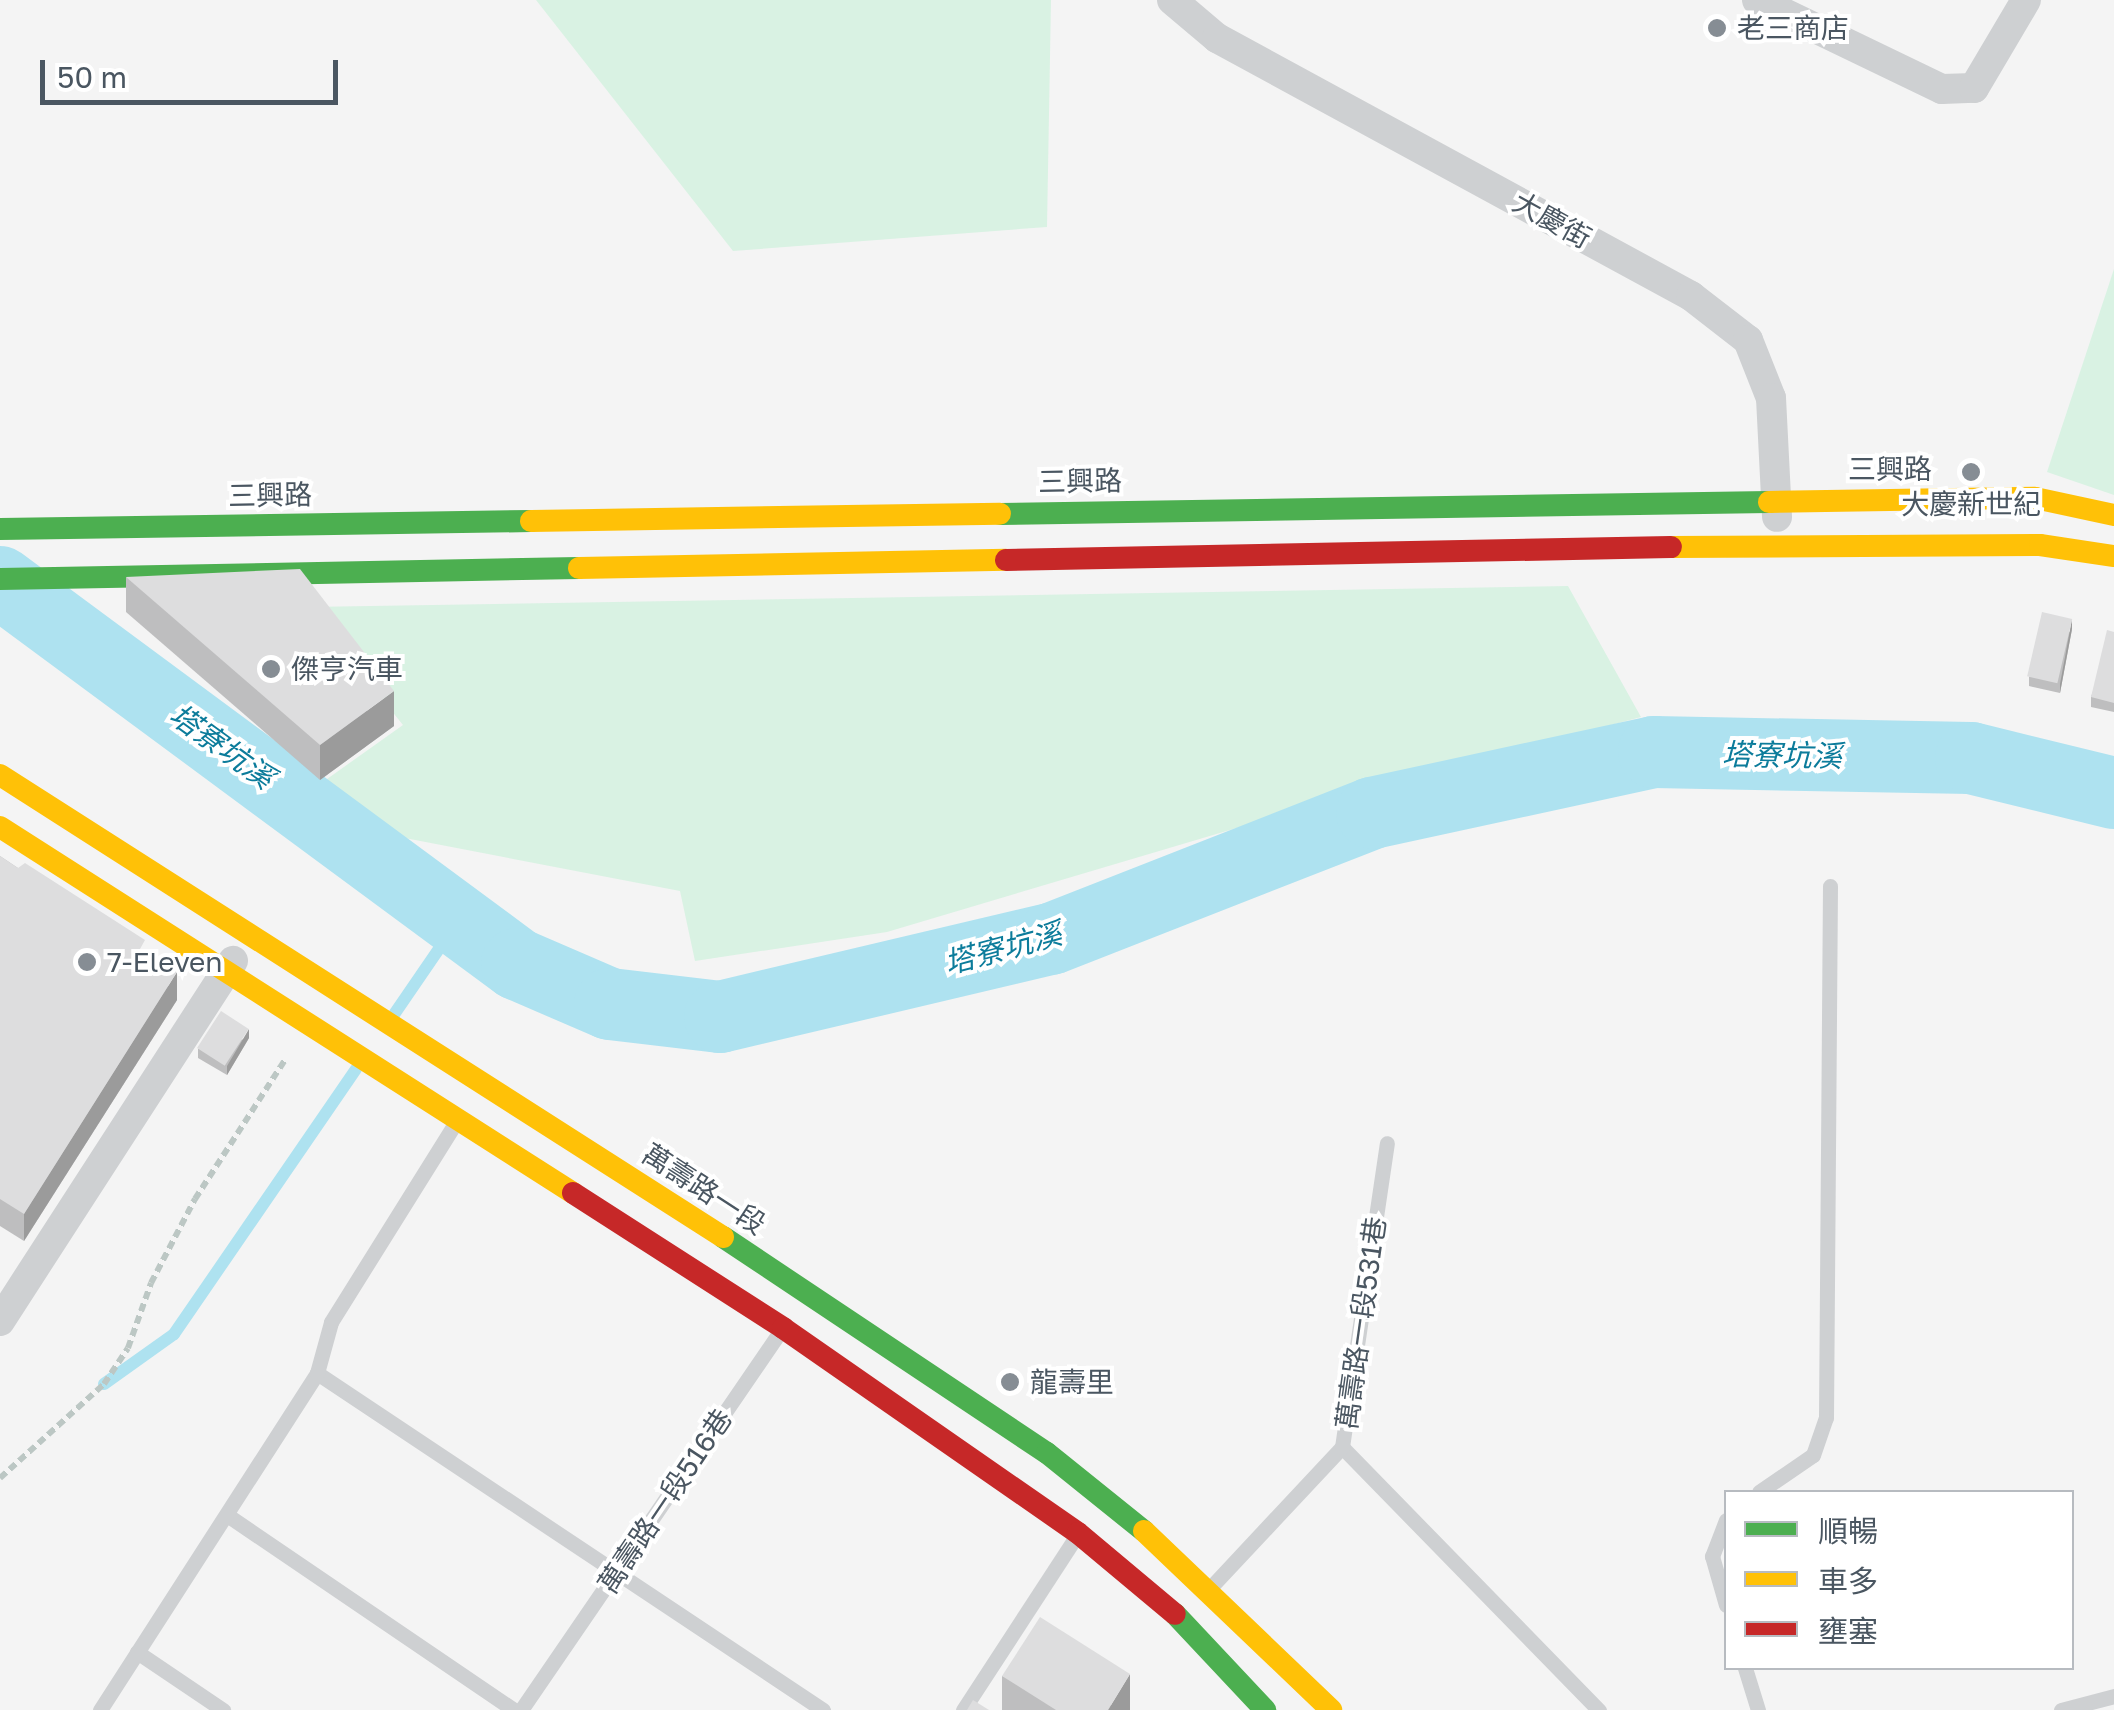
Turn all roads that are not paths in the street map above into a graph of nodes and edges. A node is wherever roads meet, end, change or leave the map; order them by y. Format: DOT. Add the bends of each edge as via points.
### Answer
graph roads {
  1 [pos="1172,0"];
  2 [pos="1757,0"];
  3 [pos="2026,0"];
  4 [pos="1777,499"];
  5 [pos="2114,516"];
  6 [pos="0,529"];
  7 [pos="1778,544"];
  8 [pos="2114,556"];
  9 [pos="0,579"];
  10 [pos="0,775"];
  11 [pos="0,827"];
  12 [pos="1830,886"];
  13 [pos="250,934"];
  14 [pos="225,974"];
  15 [pos="470,1101"];
  16 [pos="1387,1144"];
  17 [pos="795,1310"];
  18 [pos="0,1321"];
  19 [pos="317,1373"];
  20 [pos="1342,1447"];
  21 [pos="1763,1490"];
  22 [pos="227,1515"];
  23 [pos="1089,1515"];
  24 [pos="1724,1525"];
  25 [pos="616,1572"];
  26 [pos="1207,1592"];
  27 [pos="1724,1597"];
  28 [pos="1176,1615"];
  29 [pos="137,1652"];
  30 [pos="1747,1670"];
  31 [pos="2114,1696"];
  32 [pos="100,1710"];
  33 [pos="223,1710"];
  34 [pos="518,1710"];
  35 [pos="823,1710"];
  36 [pos="963,1710"];
  37 [pos="1266,1710"];
  38 [pos="1331,1710"];
  39 [pos="1598,1710"];
  40 [pos="1758,1710"];
  41 [pos="2061,1710"];
  1 -- 4 [label="street, 大慶街" via="1217,38 1691,296 1748,340 1771,398"];
  2 -- 3 [label="street" via="1942,89 1974,88"];
  4 -- 5 [label="main road, 三興路" via="2034,498"];
  4 -- 6 [label="main road, 三興路"];
  4 -- 7 [label="street, 大慶街"];
  7 -- 8 [label="main road" via="2040,545"];
  7 -- 9 [label="main road"];
  10 -- 13 [label="main road, 萬壽路一段"];
  11 -- 14 [label="main road, 萬壽路一段"];
  12 -- 21 [label="lane" via="1826,1418 1813,1455"];
  13 -- 14 [label="street"];
  13 -- 15 [label="main road, 萬壽路一段" via="433,1050"];
  14 -- 15 [label="main road, 萬壽路一段" via="406,1088"];
  14 -- 18 [label="street"];
  15 -- 17 [label="main road, 萬壽路一段"];
  15 -- 17 [label="main road, 萬壽路一段"];
  15 -- 19 [label="lane" via="331,1322"];
  16 -- 20 [label="lane, 萬壽路一段531巷"];
  17 -- 23 [label="main road, 萬壽路一段"];
  17 -- 23 [label="main road, 萬壽路一段"];
  17 -- 25 [label="lane, 萬壽路一段516巷"];
  19 -- 22 [label="lane"];
  19 -- 25 [label="lane"];
  20 -- 26 [label="lane, 萬壽路一段531巷"];
  20 -- 39 [label="lane"];
  22 -- 29 [label="lane"];
  22 -- 34 [label="lane"];
  23 -- 26 [label="main road, 萬壽路一段"];
  23 -- 28 [label="main road, 萬壽路一段"];
  23 -- 36 [label="lane"];
  24 -- 27 [label="lane" via="1712,1556"];
  25 -- 34 [label="lane, 萬壽路一段516巷"];
  25 -- 35 [label="lane"];
  26 -- 28 [label="lane, 萬壽路一段531巷"];
  26 -- 38 [label="main road, 萬壽路一段"];
  28 -- 37 [label="main road, 萬壽路一段"];
  29 -- 32 [label="lane"];
  29 -- 33 [label="lane"];
  30 -- 40 [label="lane"];
  31 -- 41 [label="lane"];
}
